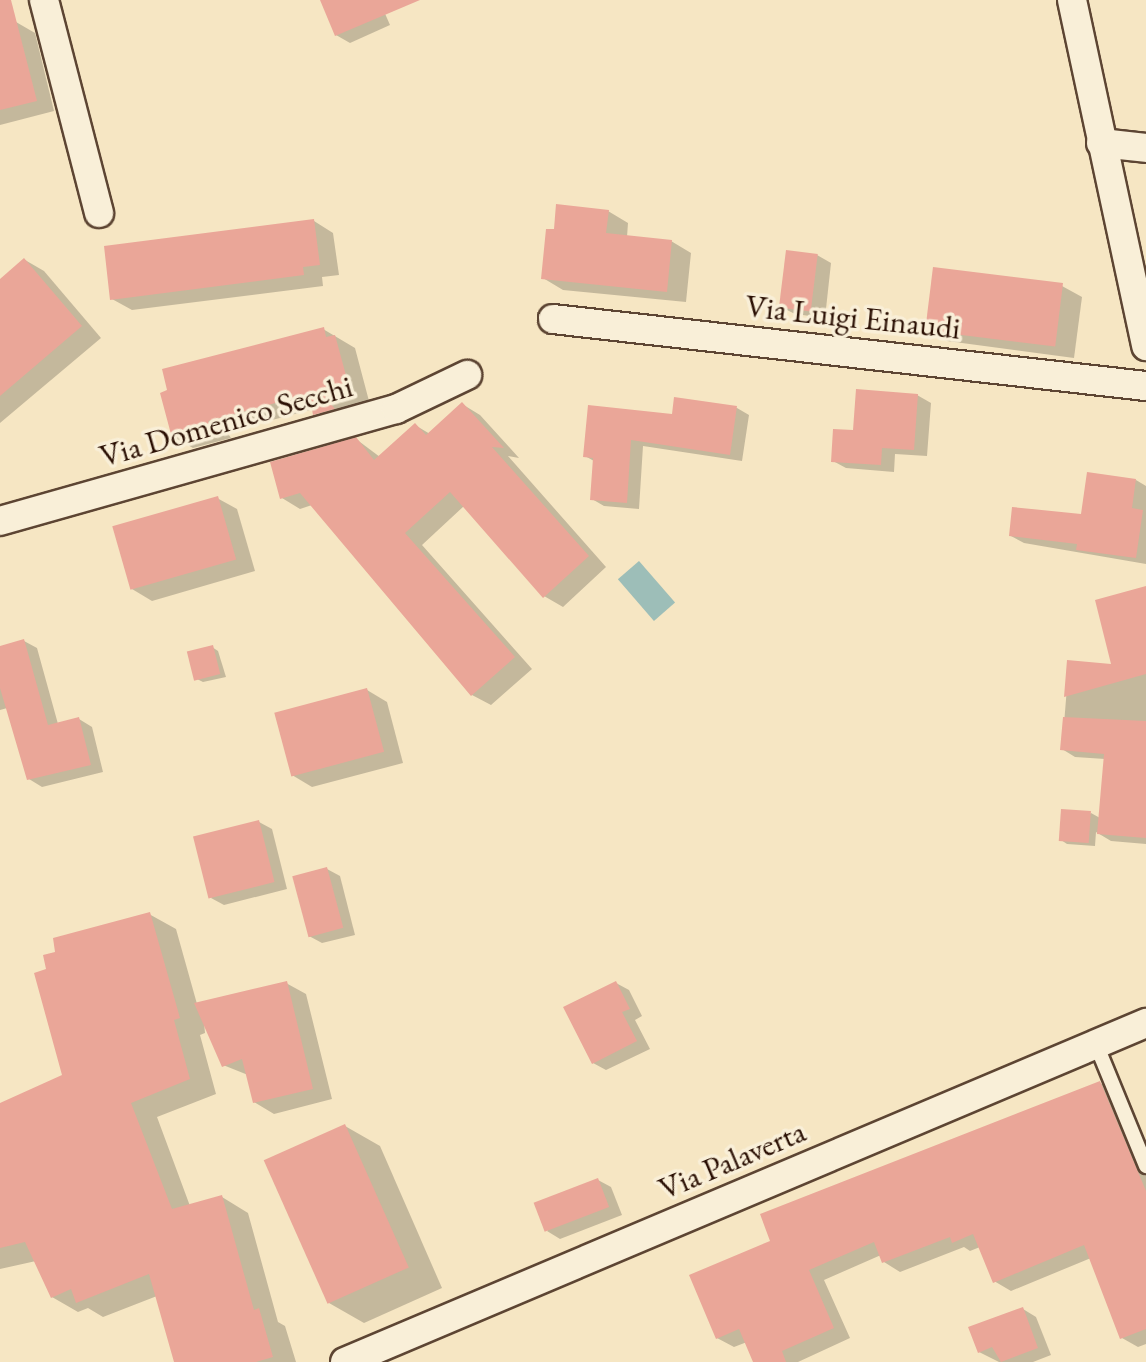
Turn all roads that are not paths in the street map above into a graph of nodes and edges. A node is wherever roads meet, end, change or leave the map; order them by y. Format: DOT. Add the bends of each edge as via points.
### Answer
graph roads {
  1 [pos="44,0"];
  2 [pos="1072,0"];
  3 [pos="1101,143"];
  4 [pos="1146,148"];
  5 [pos="99,213"];
  6 [pos="553,319"];
  7 [pos="1146,346"];
  8 [pos="467,375"];
  9 [pos="1146,386"];
  10 [pos="0,521"];
  11 [pos="1146,1023"];
  12 [pos="1096,1045"];
  13 [pos="1146,1166"];
  14 [pos="345,1362"];
  1 -- 5 [label="street"];
  2 -- 3 [label="street"];
  3 -- 4 [label="street"];
  3 -- 7 [label="street"];
  6 -- 9 [label="street, Via Luigi Einaudi"];
  8 -- 10 [label="street, Via Domenico Secchi" via="396,409"];
  11 -- 12 [label="street, Via Palaverta"];
  12 -- 13 [label="lane"];
  12 -- 14 [label="street, Via Palaverta"];
}
